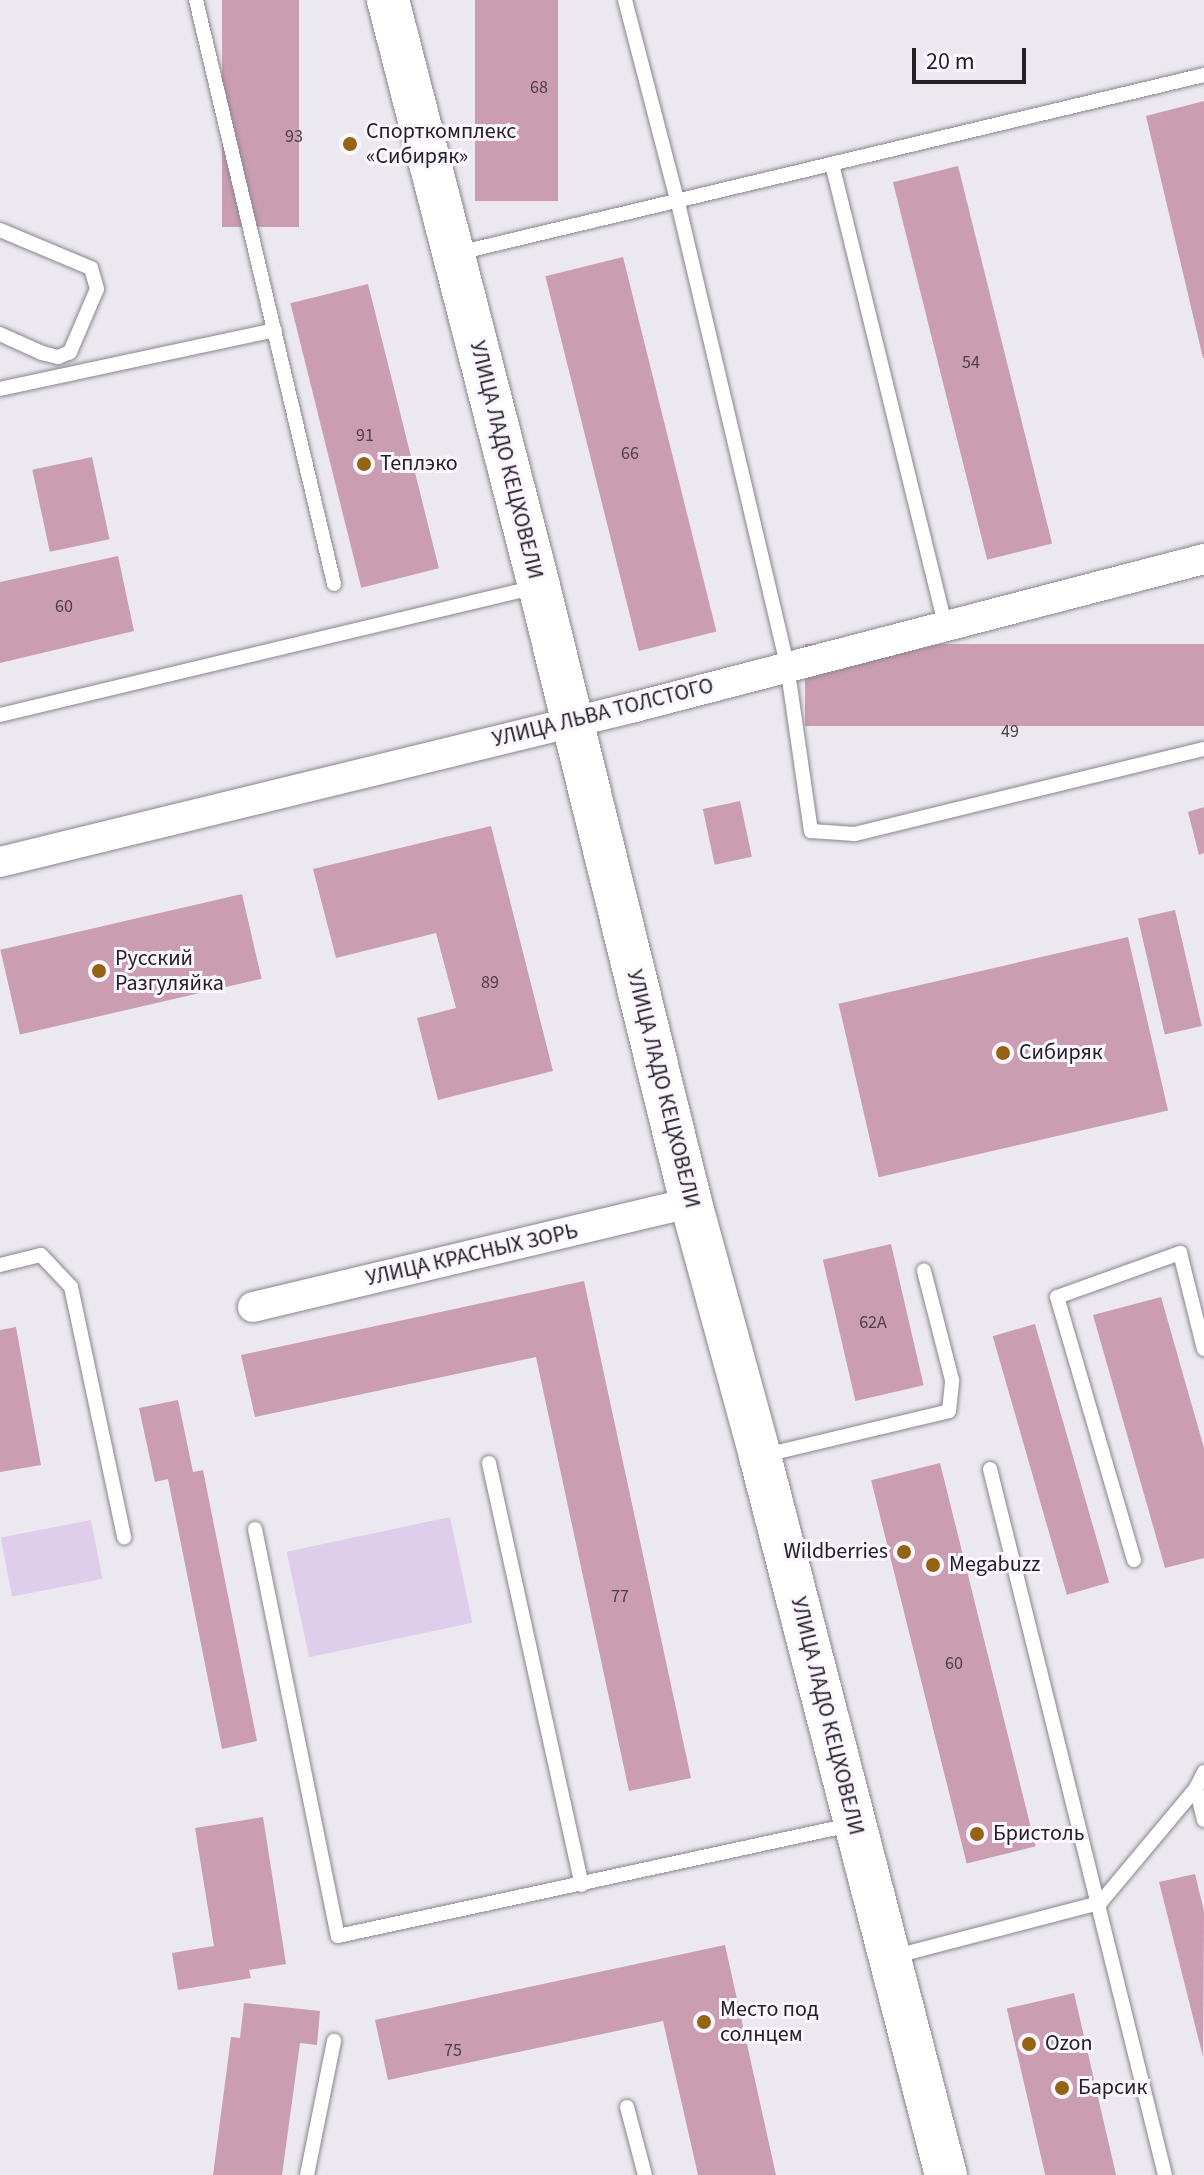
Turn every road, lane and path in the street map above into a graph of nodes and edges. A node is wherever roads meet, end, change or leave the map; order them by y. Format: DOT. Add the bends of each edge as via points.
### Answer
graph roads {
  1 [pos="196,0"];
  2 [pos="388,0"];
  3 [pos="625,0"];
  4 [pos="1204,75"];
  5 [pos="832,164"];
  6 [pos="678,203"];
  7 [pos="0,230"];
  8 [pos="453,254"];
  9 [pos="275,330"];
  10 [pos="0,334"];
  11 [pos="0,389"];
  12 [pos="1204,559"];
  13 [pos="334,584"];
  14 [pos="539,586"];
  15 [pos="945,625"];
  16 [pos="787,665"];
  17 [pos="0,715"];
  18 [pos="571,722"];
  19 [pos="1204,749"];
  20 [pos="0,862"];
  21 [pos="691,1203"];
  22 [pos="0,1265"];
  23 [pos="924,1271"];
  24 [pos="253,1307"];
  25 [pos="1204,1349"];
  26 [pos="760,1456"];
  27 [pos="489,1463"];
  28 [pos="990,1469"];
  29 [pos="255,1529"];
  30 [pos="124,1537"];
  31 [pos="1134,1560"];
  32 [pos="1204,1772"];
  33 [pos="1196,1788"];
  34 [pos="1204,1820"];
  35 [pos="855,1824"];
  36 [pos="582,1885"];
  37 [pos="1100,1903"];
  38 [pos="888,1958"];
  39 [pos="334,2041"];
  40 [pos="627,2107"];
  41 [pos="307,2175"];
  42 [pos="645,2175"];
  43 [pos="946,2175"];
  44 [pos="1165,2175"];
  1 -- 9 [label="lane"];
  2 -- 8 [label="main road, УЛИЦА ЛАДО КЕЦХОВЕЛИ"];
  3 -- 6 [label="lane"];
  4 -- 5 [label="lane"];
  5 -- 6 [label="lane"];
  5 -- 15 [label="lane"];
  6 -- 8 [label="lane"];
  6 -- 16 [label="lane"];
  7 -- 10 [label="lane" via="91,268 97,289 70,352 58,357 42,353"];
  8 -- 14 [label="main road, УЛИЦА ЛАДО КЕЦХОВЕЛИ"];
  9 -- 11 [label="lane"];
  9 -- 13 [label="lane"];
  12 -- 15 [label="street, УЛИЦА ЛЬВА ТОЛСТОГО"];
  14 -- 17 [label="lane"];
  14 -- 18 [label="main road, УЛИЦА ЛАДО КЕЦХОВЕЛИ"];
  15 -- 16 [label="street, УЛИЦА ЛЬВА ТОЛСТОГО"];
  16 -- 18 [label="street, УЛИЦА ЛЬВА ТОЛСТОГО"];
  16 -- 19 [label="lane" via="811,831 855,834"];
  18 -- 20 [label="street, УЛИЦА ЛЬВА ТОЛСТОГО"];
  18 -- 21 [label="main road, УЛИЦА ЛАДО КЕЦХОВЕЛИ"];
  21 -- 24 [label="street, УЛИЦА КРАСНЫХ ЗОРЬ"];
  21 -- 26 [label="main road, УЛИЦА ЛАДО КЕЦХОВЕЛИ"];
  22 -- 30 [label="lane" via="41,1255 71,1287"];
  23 -- 26 [label="lane" via="952,1380 949,1411"];
  25 -- 31 [label="lane" via="1180,1253 1057,1297"];
  26 -- 35 [label="main road, УЛИЦА ЛАДО КЕЦХОВЕЛИ"];
  27 -- 36 [label="lane"];
  28 -- 37 [label="lane"];
  29 -- 36 [label="lane" via="338,1936"];
  32 -- 33 [label="lane"];
  33 -- 34 [label="lane"];
  33 -- 37 [label="lane"];
  35 -- 36 [label="lane"];
  35 -- 38 [label="main road, УЛИЦА ЛАДО КЕЦХОВЕЛИ"];
  37 -- 38 [label="lane"];
  37 -- 44 [label="lane"];
  38 -- 43 [label="main road, УЛИЦА ЛАДО КЕЦХОВЕЛИ"];
  39 -- 41 [label="lane"];
  40 -- 42 [label="lane"];
}
